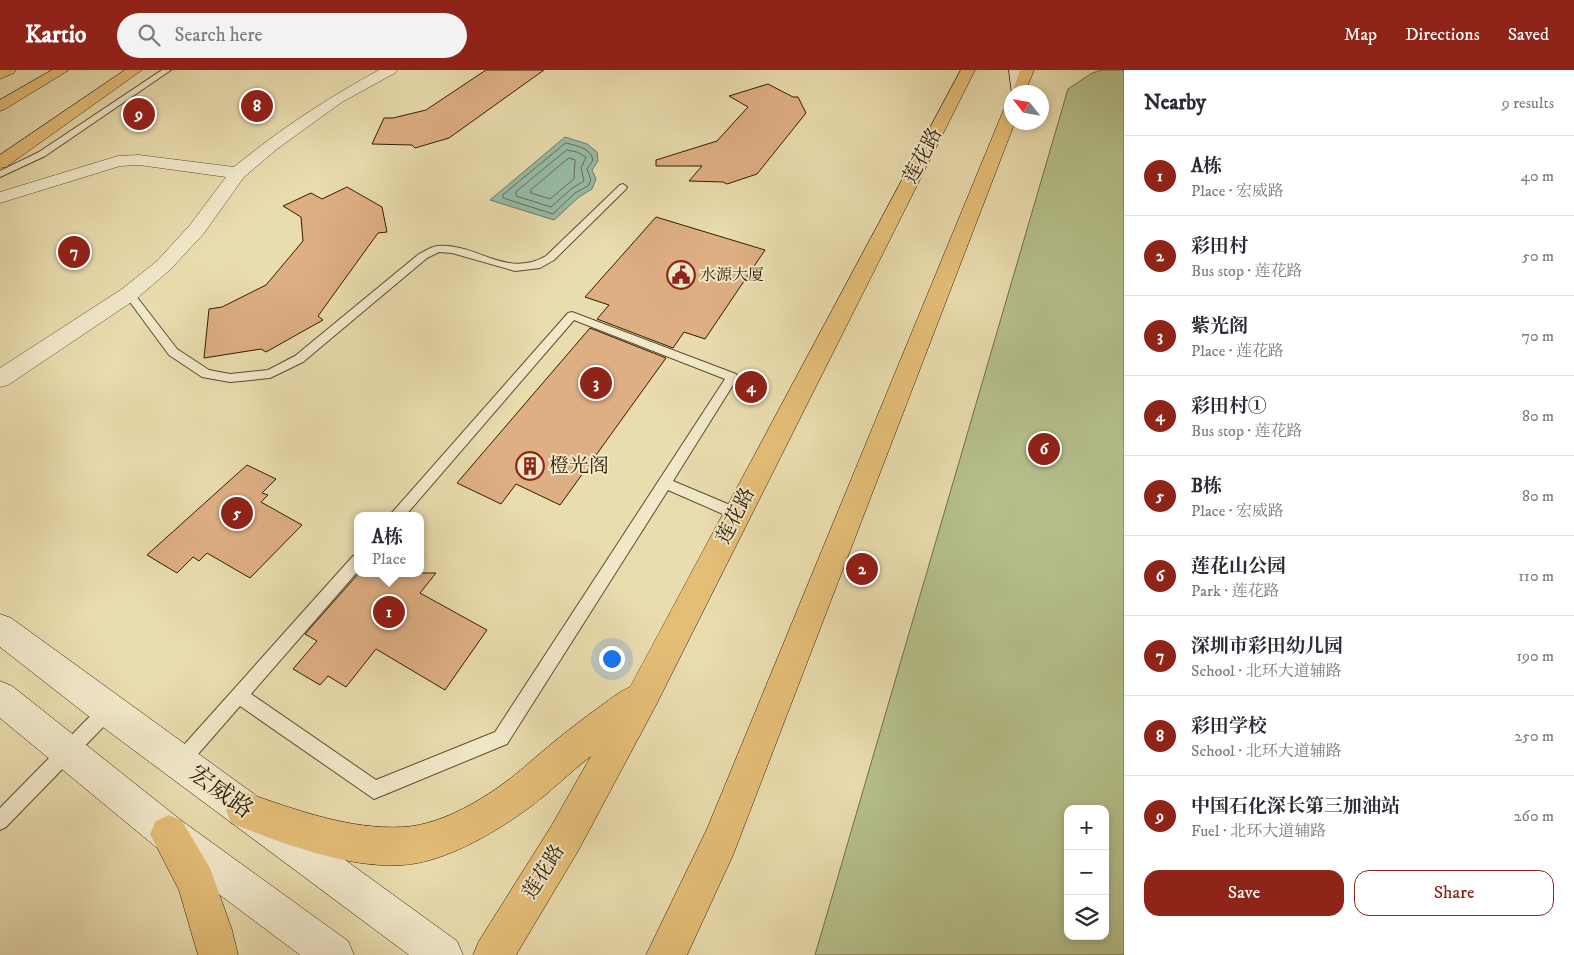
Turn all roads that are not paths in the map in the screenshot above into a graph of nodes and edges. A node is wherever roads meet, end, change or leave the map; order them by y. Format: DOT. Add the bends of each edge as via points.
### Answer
graph roads {
  1 [pos="9,70"];
  2 [pos="62,70"];
  3 [pos="135,70"];
  4 [pos="167,70"];
  5 [pos="390,70"];
  6 [pos="968,70"];
  7 [pos="1016,70"];
  8 [pos="1027,70"];
  9 [pos="0,75"];
  10 [pos="1017,85"];
  11 [pos="1021,85"];
  12 [pos="0,106"];
  13 [pos="1004,129"];
  14 [pos="0,163"];
  15 [pos="238,173"];
  16 [pos="0,174"];
  17 [pos="623,187"];
  18 [pos="0,198"];
  19 [pos="129,294"];
  20 [pos="0,379"];
  21 [pos="665,483"];
  22 [pos="400,512"];
  23 [pos="737,514"];
  24 [pos="354,565"];
  25 [pos="0,628"];
  26 [pos="239,695"];
  27 [pos="643,696"];
  28 [pos="0,697"];
  29 [pos="108,710"];
  30 [pos="67,752"];
  31 [pos="180,763"];
  32 [pos="244,810"];
  33 [pos="0,820"];
  34 [pos="169,834"];
  35 [pos="218,955"];
  36 [pos="334,955"];
  37 [pos="443,955"];
  38 [pos="493,955"];
  39 [pos="666,955"];
  1 -- 9 [label="main road"];
  2 -- 12 [label="main road"];
  3 -- 14 [label="main road"];
  4 -- 16 [label="lane" via="42,154"];
  5 -- 15 [label="street" via="304,121"];
  6 -- 23 [label="main road, 莲花路"];
  7 -- 10 [label="street"];
  8 -- 11 [label="main road"];
  13 -- 39 [label="main road" via="720,842"];
  15 -- 18 [label="street" via="139,160 118,161"];
  15 -- 19 [label="street" via="164,265"];
  17 -- 19 [label="lane" via="550,258 536,266 515,268 453,250 437,249 299,359 270,374 230,378 206,374 173,352"];
  19 -- 20 [label="street"];
  21 -- 22 [label="lane" via="732,377 572,315"];
  21 -- 23 [label="lane"];
  21 -- 26 [label="lane" via="501,738 374,790"];
  23 -- 27 [label="main road, 莲花路"];
  24 -- 26 [label="lane"];
  25 -- 29 [label="street, 宏威路"];
  26 -- 31 [label="lane"];
  27 -- 32 [label="main road" via="563,756 528,787 479,819 437,838 403,846 357,842 311,833"];
  27 -- 38 [label="main road, 莲花路" via="565,838"];
  28 -- 30 [label="street"];
  29 -- 30 [label="lane"];
  29 -- 31 [label="street, 宏威路"];
  30 -- 33 [label="lane"];
  30 -- 34 [label="street"];
  31 -- 32 [label="street, 宏威路"];
  32 -- 37 [label="street, 宏威路"];
  34 -- 35 [label="main road" via="196,882"];
  34 -- 36 [label="street"];
}
